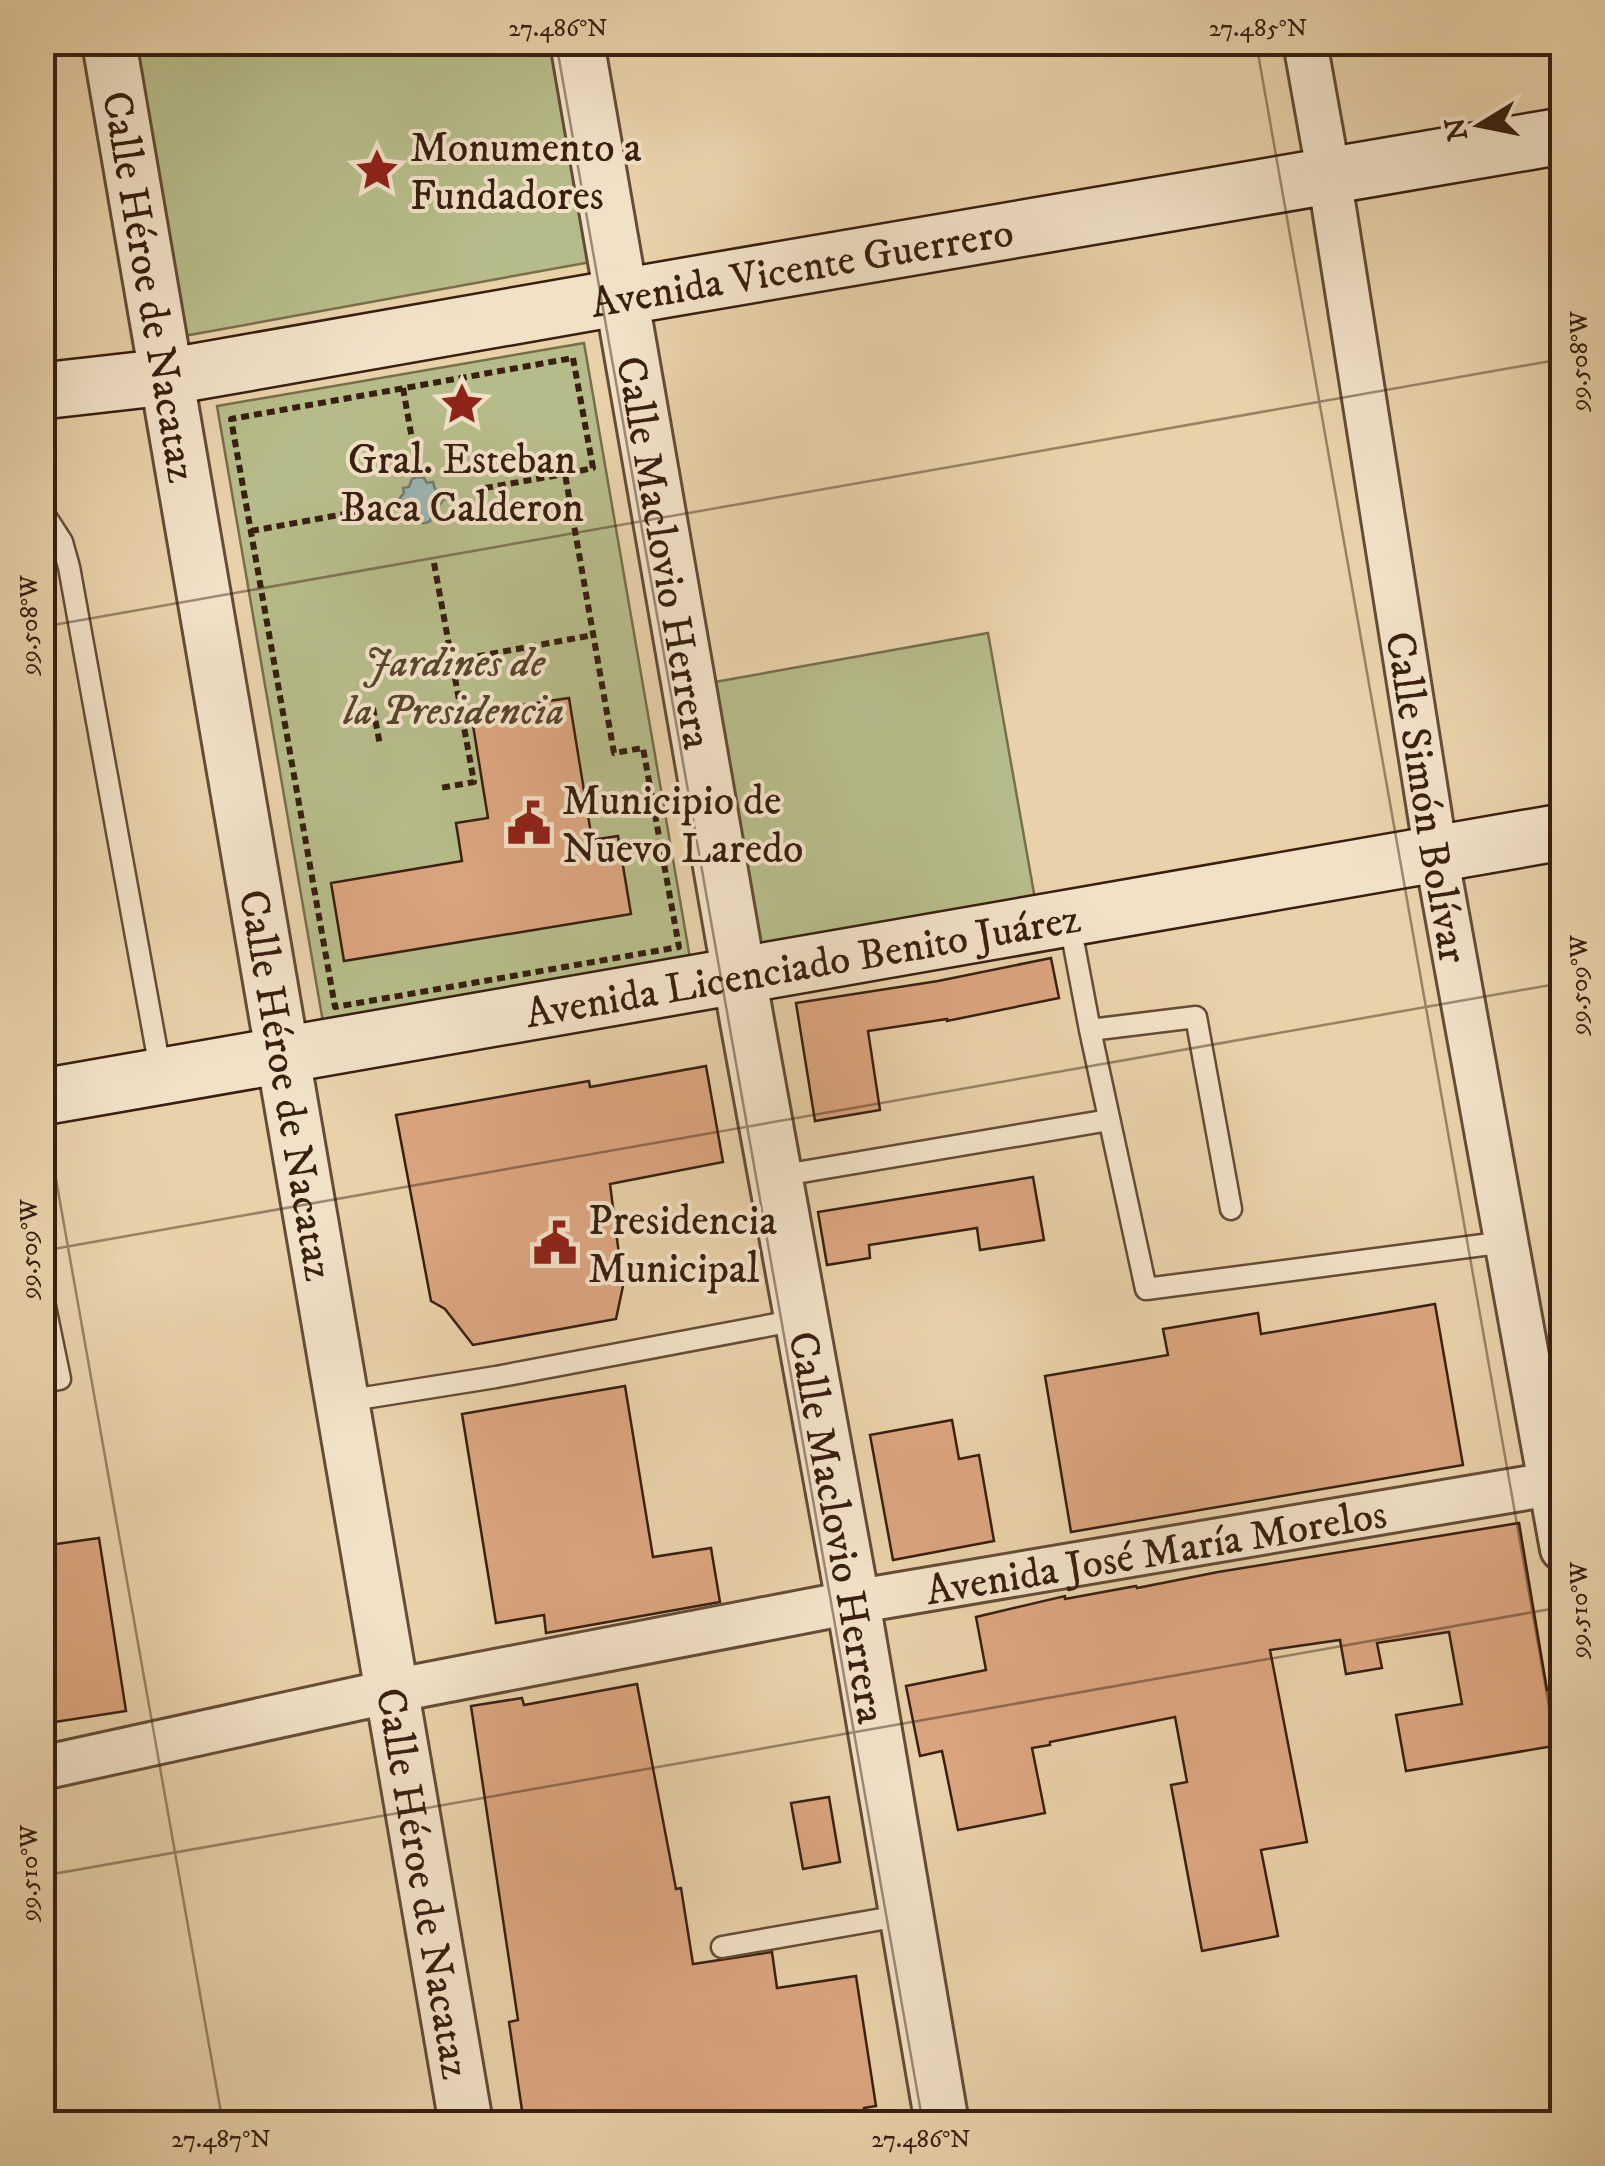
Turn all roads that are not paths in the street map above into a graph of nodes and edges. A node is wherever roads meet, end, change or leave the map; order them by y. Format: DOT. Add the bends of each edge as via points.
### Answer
graph roads {
  1 [pos="110,42"];
  2 [pos="577,42"];
  3 [pos="1305,42"];
  4 [pos="1562,136"];
  5 [pos="1329,176"];
  6 [pos="620,297"];
  7 [pos="166,377"];
  8 [pos="42,391"];
  9 [pos="42,511"];
  10 [pos="1562,832"];
  11 [pos="1436,854"];
  12 [pos="1069,918"];
  13 [pos="740,975"];
  14 [pos="1090,1030"];
  15 [pos="284,1055"];
  16 [pos="162,1076"];
  17 [pos="43,1093"];
  18 [pos="1110,1120"];
  19 [pos="776,1176"];
  20 [pos="1232,1209"];
  21 [pos="1506,1242"];
  22 [pos="42,1292"];
  23 [pos="802,1319"];
  24 [pos="42,1382"];
  25 [pos="343,1402"];
  26 [pos="1557,1482"];
  27 [pos="1562,1548"];
  28 [pos="853,1602"];
  29 [pos="392,1692"];
  30 [pos="42,1768"];
  31 [pos="905,1915"];
  32 [pos="722,1947"];
  33 [pos="466,2124"];
  34 [pos="942,2124"];
  1 -- 7 [label="street, Calle Héroe de Nacataz"];
  2 -- 6 [label="street, Calle Maclovio Herrera"];
  3 -- 5 [label="street, Calle Simón Bolívar"];
  4 -- 5 [label="main road, Avenida Vicente Guerrero"];
  5 -- 6 [label="main road, Avenida Vicente Guerrero"];
  5 -- 11 [label="street, Calle Simón Bolívar"];
  6 -- 7 [label="main road, Avenida Vicente Guerrero"];
  6 -- 13 [label="street, Calle Maclovio Herrera"];
  7 -- 8 [label="main road, Avenida Vicente Guerrero"];
  7 -- 15 [label="street, Calle Héroe de Nacataz"];
  9 -- 16 [label="lane" via="69,567"];
  10 -- 11 [label="main road, Avenida Licenciado Benito Juárez"];
  11 -- 12 [label="main road, Avenida Licenciado Benito Juárez"];
  11 -- 21 [label="street, Calle Simón Bolívar"];
  12 -- 13 [label="main road, Avenida Licenciado Benito Juárez"];
  12 -- 14 [label="lane"];
  13 -- 15 [label="main road, Avenida Licenciado Benito Juárez"];
  13 -- 19 [label="street, Calle Maclovio Herrera"];
  14 -- 18 [label="lane"];
  14 -- 20 [label="lane" via="1196,1017"];
  15 -- 16 [label="main road, Avenida Licenciado Benito Juárez"];
  15 -- 25 [label="street, Calle Héroe de Nacataz"];
  16 -- 17 [label="main road, Avenida Licenciado Benito Juárez"];
  18 -- 19 [label="lane"];
  18 -- 21 [label="lane" via="1146,1289"];
  19 -- 23 [label="street, Calle Maclovio Herrera"];
  21 -- 26 [label="street, Calle Simón Bolívar"];
  22 -- 24 [label="lane" via="60,1379"];
  23 -- 25 [label="lane"];
  23 -- 28 [label="street, Calle Maclovio Herrera"];
  25 -- 29 [label="street, Calle Héroe de Nacataz"];
  26 -- 27 [label="street, Calle Simón Bolívar"];
  26 -- 28 [label="street, Avenida José María Morelos"];
  28 -- 29 [label="street, Avenida José María Morelos"];
  28 -- 31 [label="street, Calle Maclovio Herrera"];
  29 -- 30 [label="street, Avenida José María Morelos"];
  29 -- 33 [label="street, Calle Héroe de Nacataz"];
  31 -- 32 [label="lane"];
  31 -- 34 [label="street, Calle Maclovio Herrera"];
}
